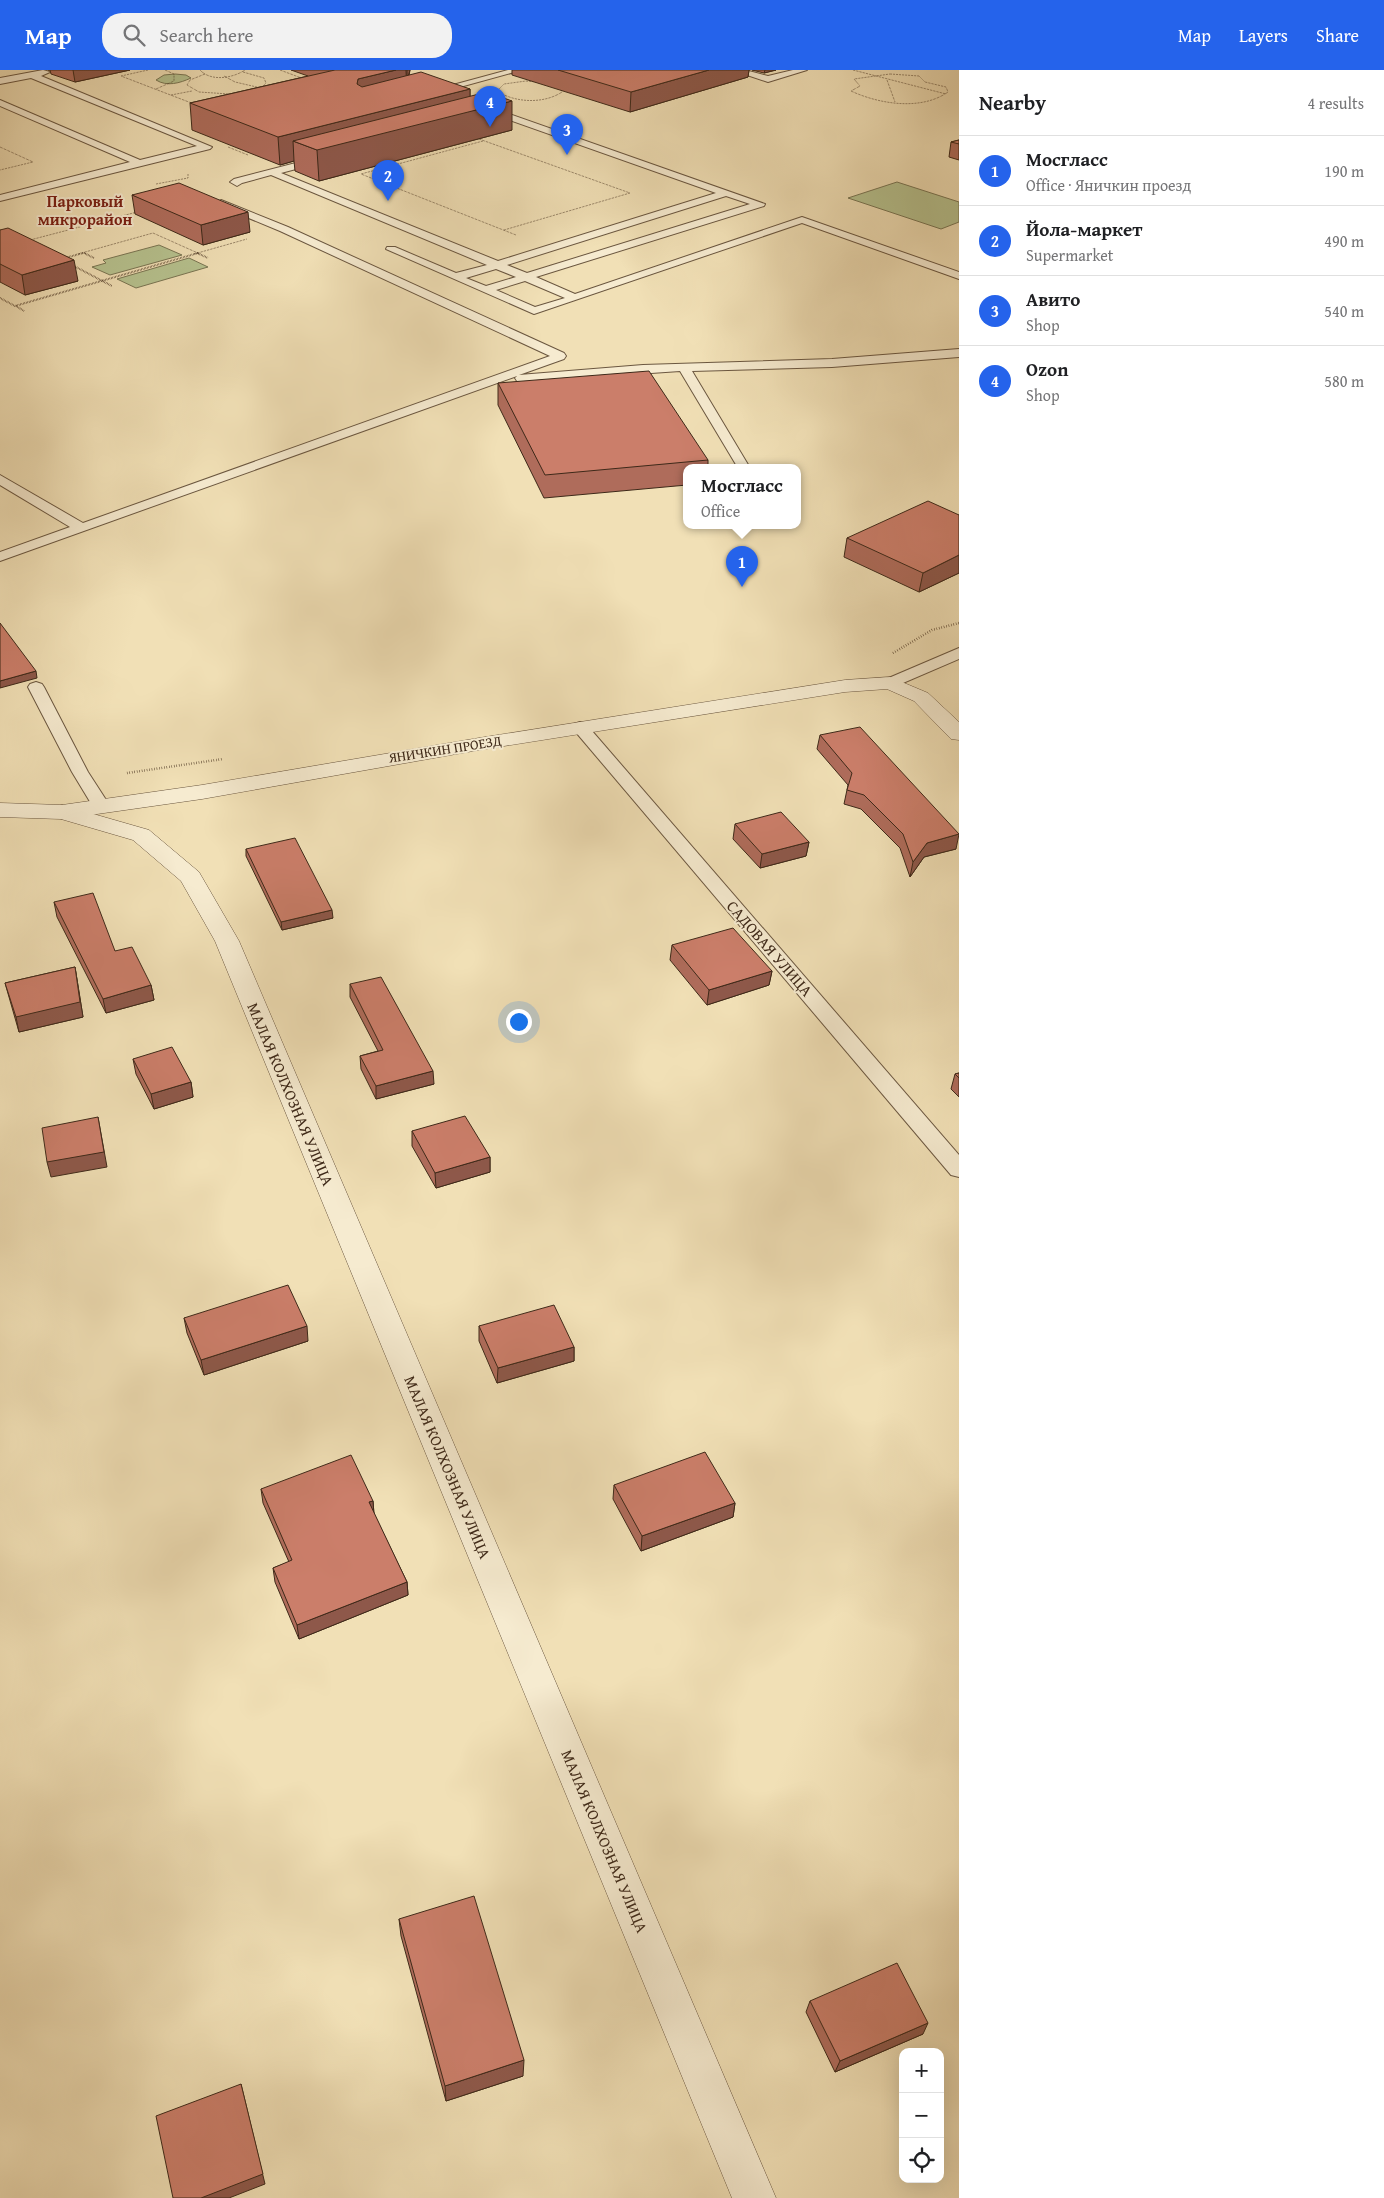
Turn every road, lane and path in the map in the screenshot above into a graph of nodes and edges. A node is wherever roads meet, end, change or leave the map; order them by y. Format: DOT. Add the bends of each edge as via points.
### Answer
graph roads {
  1 [pos="54,70"];
  2 [pos="148,70"];
  3 [pos="165,70"];
  4 [pos="200,70"];
  5 [pos="245,70"];
  6 [pos="280,70"];
  7 [pos="518,70"];
  8 [pos="736,70"];
  9 [pos="803,70"];
  10 [pos="853,70"];
  11 [pos="242,72"];
  12 [pos="474,72"];
  13 [pos="205,74"];
  14 [pos="32,75"];
  15 [pos="871,75"];
  16 [pos="224,76"];
  17 [pos="489,77"];
  18 [pos="552,79"];
  19 [pos="308,80"];
  20 [pos="887,80"];
  21 [pos="0,81"];
  22 [pos="542,82"];
  23 [pos="260,88"];
  24 [pos="155,89"];
  25 [pos="269,89"];
  26 [pos="193,90"];
  27 [pos="253,91"];
  28 [pos="424,92"];
  29 [pos="222,94"];
  30 [pos="235,94"];
  31 [pos="946,94"];
  32 [pos="171,95"];
  33 [pos="211,97"];
  34 [pos="895,102"];
  35 [pos="0,103"];
  36 [pos="198,106"];
  37 [pos="474,120"];
  38 [pos="477,138"];
  39 [pos="484,141"];
  40 [pos="0,147"];
  41 [pos="228,147"];
  42 [pos="336,156"];
  43 [pos="242,158"];
  44 [pos="139,164"];
  45 [pos="0,170"];
  46 [pos="271,172"];
  47 [pos="174,182"];
  48 [pos="236,184"];
  49 [pos="185,188"];
  50 [pos="726,193"];
  51 [pos="0,198"];
  52 [pos="144,210"];
  53 [pos="284,229"];
  54 [pos="504,230"];
  55 [pos="520,237"];
  56 [pos="29,240"];
  57 [pos="391,249"];
  58 [pos="83,252"];
  59 [pos="197,254"];
  60 [pos="94,258"];
  61 [pos="208,258"];
  62 [pos="496,265"];
  63 [pos="959,276"];
  64 [pos="456,277"];
  65 [pos="526,277"];
  66 [pos="102,281"];
  67 [pos="112,286"];
  68 [pos="486,290"];
  69 [pos="0,298"];
  70 [pos="575,298"];
  71 [pos="15,306"];
  72 [pos="24,311"];
  73 [pos="959,353"];
  74 [pos="684,368"];
  75 [pos="494,380"];
  76 [pos="742,464"];
  77 [pos="0,480"];
  78 [pos="82,528"];
  79 [pos="0,557"];
  80 [pos="959,653"];
  81 [pos="890,683"];
  82 [pos="36,687"];
  83 [pos="580,727"];
  84 [pos="959,734"];
  85 [pos="101,806"];
  86 [pos="0,810"];
  87 [pos="62,812"];
  88 [pos="959,1169"];
  89 [pos="754,2198"];
  1 -- 14 [label="lane"];
  2 -- 24 [label="path" via="121,76"];
  3 -- 24 [label="path" via="174,74 174,81"];
  4 -- 13 [label="path"];
  5 -- 11 [label="path"];
  6 -- 19 [label="path"];
  7 -- 17 [label="lane"];
  8 -- 9 [label="lane" via="768,79"];
  10 -- 15 [label="path"];
  11 -- 16 [label="path"];
  11 -- 23 [label="path" via="264,78 266,83"];
  12 -- 17 [label="lane"];
  13 -- 16 [label="path"];
  13 -- 26 [label="path" via="187,82"];
  14 -- 21 [label="lane"];
  14 -- 44 [label="lane" via="207,147"];
  15 -- 20 [label="path"];
  15 -- 31 [label="path" via="919,76 926,82 946,87"];
  15 -- 34 [label="path" via="854,79 860,86 851,91 870,99"];
  16 -- 23 [label="path"];
  17 -- 28 [label="lane"];
  18 -- 22 [label="path"];
  20 -- 31 [label="path"];
  20 -- 34 [label="path"];
  22 -- 22 [label="path" via="560,87 562,92 534,100 509,98 497,91 500,86 510,83"];
  23 -- 25 [label="path"];
  23 -- 27 [label="path"];
  24 -- 32 [label="path"];
  26 -- 29 [label="path"];
  26 -- 32 [label="path"];
  29 -- 30 [label="path"];
  29 -- 33 [label="path"];
  31 -- 34 [label="path" via="929,101"];
  32 -- 36 [label="path"];
  35 -- 44 [label="lane"];
  37 -- 50 [label="lane" via="498,114"];
  38 -- 39 [label="path"];
  39 -- 54 [label="path" via="361,174"];
  39 -- 54 [label="path" via="630,193"];
  40 -- 45 [label="path" via="33,162"];
  41 -- 43 [label="path" via="251,156"];
  42 -- 46 [label="lane"];
  44 -- 51 [label="lane"];
  46 -- 48 [label="lane" via="237,181"];
  46 -- 62 [label="lane"];
  47 -- 49 [label="path"];
  49 -- 53 [label="lane"];
  50 -- 62 [label="lane"];
  50 -- 65 [label="lane" via="760,204"];
  52 -- 56 [label="path"];
  53 -- 59 [label="path"];
  53 -- 75 [label="lane" via="560,356"];
  54 -- 55 [label="path"];
  57 -- 64 [label="lane"];
  58 -- 59 [label="path" via="153,233"];
  58 -- 60 [label="path"];
  58 -- 66 [label="path" via="60,259"];
  59 -- 61 [label="path"];
  59 -- 66 [label="path"];
  62 -- 64 [label="lane"];
  62 -- 65 [label="lane"];
  63 -- 70 [label="lane" via="802,220"];
  64 -- 68 [label="lane"];
  65 -- 68 [label="lane"];
  65 -- 70 [label="lane"];
  66 -- 67 [label="path"];
  66 -- 71 [label="path"];
  68 -- 70 [label="lane" via="534,311"];
  69 -- 71 [label="path"];
  71 -- 72 [label="path"];
  73 -- 74 [label="lane" via="832,363"];
  74 -- 75 [label="lane"];
  74 -- 76 [label="lane"];
  75 -- 78 [label="lane"];
  77 -- 78 [label="lane"];
  78 -- 79 [label="lane"];
  80 -- 81 [label="lane"];
  81 -- 83 [label="street, ЯНИЧКИН ПРОЕЗД" via="845,686"];
  81 -- 84 [label="street" via="922,697"];
  82 -- 85 [label="lane"];
  83 -- 85 [label="street, ЯНИЧКИН ПРОЕЗД" via="202,792"];
  83 -- 88 [label="lane, САДОВАЯ УЛИЦА"];
  85 -- 87 [label="street, ЯНИЧКИН ПРОЕЗД"];
  86 -- 87 [label="street, ЯНИЧКИН ПРОЕЗД"];
  87 -- 89 [label="street, МАЛАЯ КОЛХОЗНАЯ УЛИЦА" via="141,835 191,877 227,942"];
}
